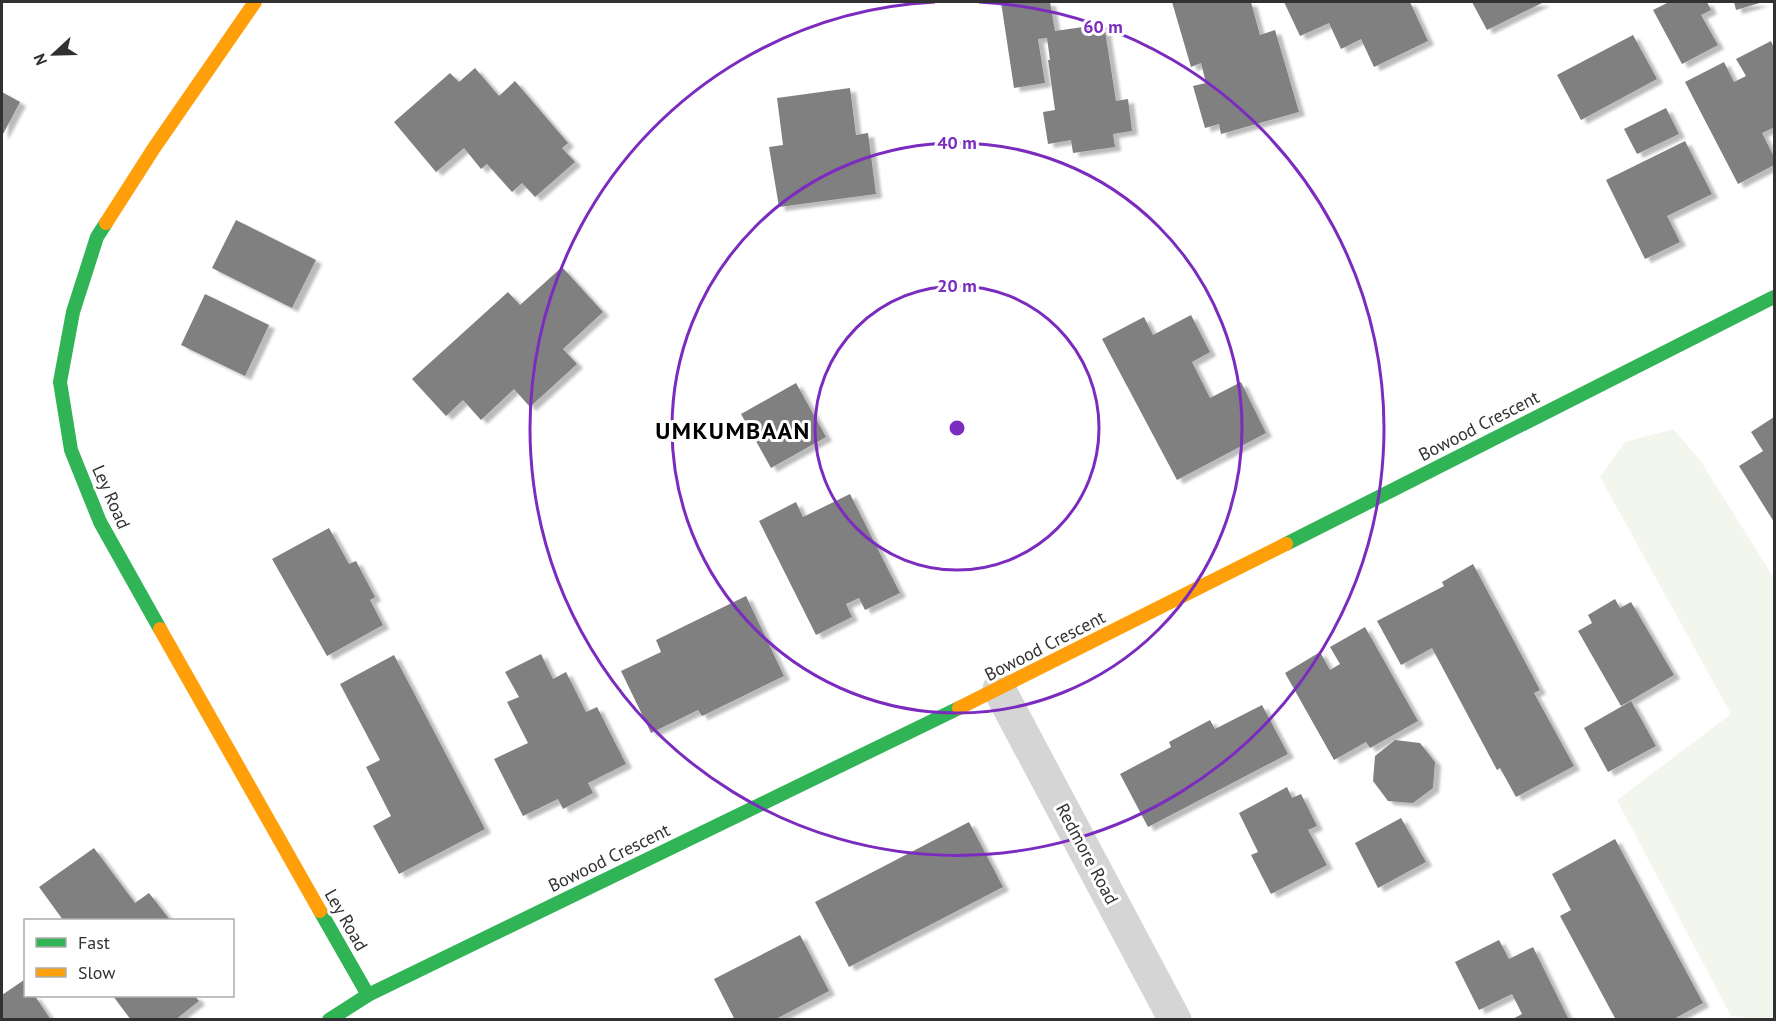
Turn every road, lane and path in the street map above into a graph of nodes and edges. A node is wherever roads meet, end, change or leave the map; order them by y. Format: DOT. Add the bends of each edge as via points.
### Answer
graph roads {
  1 [pos="255,2"];
  2 [pos="1774,297"];
  3 [pos="999,689"];
  4 [pos="368,995"];
  5 [pos="329,1020"];
  6 [pos="1174,1020"];
  1 -- 4 [label="street, Ley Road" via="97,237 73,312 60,382 71,450 100,522"];
  2 -- 3 [label="street, Bowood Crescent"];
  3 -- 4 [label="street, Bowood Crescent"];
  3 -- 6 [label="street, Redmore Road"];
  4 -- 5 [label="street, Bowood Crescent"];
}
